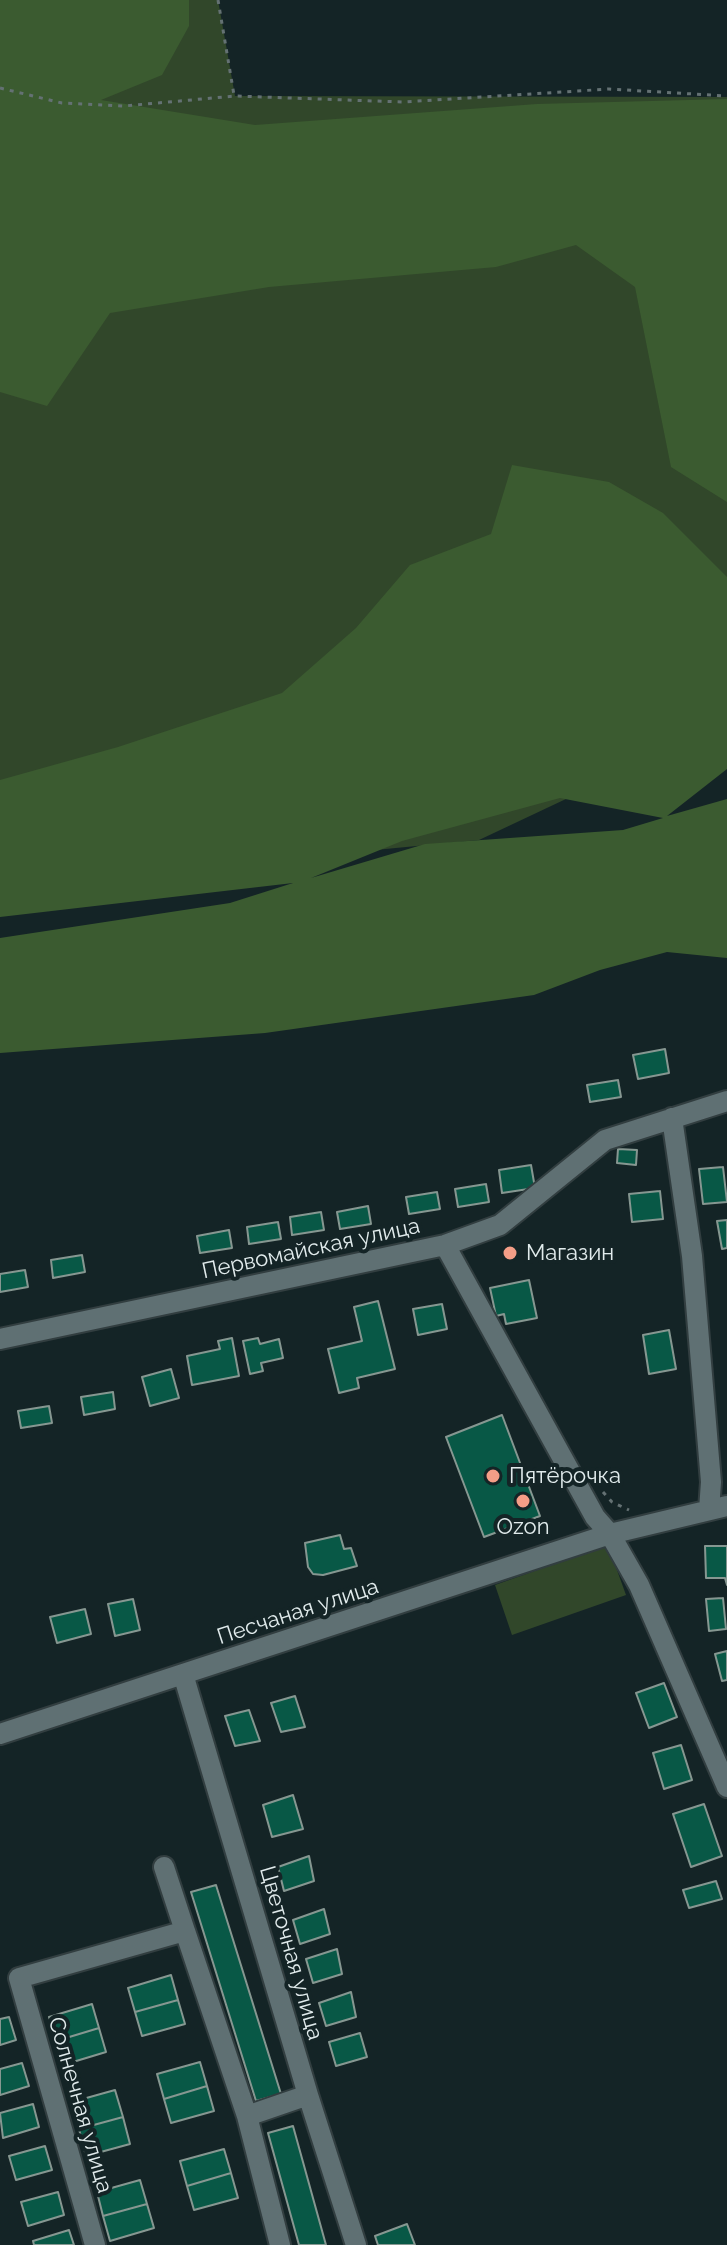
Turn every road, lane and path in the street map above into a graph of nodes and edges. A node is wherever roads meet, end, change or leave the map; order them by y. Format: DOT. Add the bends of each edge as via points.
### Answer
graph roads {
  1 [pos="218,0"];
  2 [pos="0,88"];
  3 [pos="235,96"];
  4 [pos="727,96"];
  5 [pos="727,1101"];
  6 [pos="672,1118"];
  7 [pos="445,1245"];
  8 [pos="0,1339"];
  9 [pos="596,1483"];
  10 [pos="718,1508"];
  11 [pos="630,1510"];
  12 [pos="610,1534"];
  13 [pos="183,1674"];
  14 [pos="0,1734"];
  15 [pos="727,1787"];
  16 [pos="164,1867"];
  17 [pos="185,1931"];
  18 [pos="10,1981"];
  19 [pos="308,2095"];
  20 [pos="247,2116"];
  21 [pos="95,2245"];
  22 [pos="280,2245"];
  23 [pos="356,2245"];
  1 -- 3 [label="path"];
  2 -- 3 [label="path" via="62,103 124,106"];
  3 -- 4 [label="path" via="403,102 609,89"];
  5 -- 6 [label="street"];
  6 -- 7 [label="street" via="605,1140 500,1225"];
  6 -- 10 [label="street"];
  7 -- 8 [label="street, Первомайская улица"];
  7 -- 12 [label="street, Первомайская улица" via="595,1517"];
  9 -- 11 [label="path" via="612,1502"];
  10 -- 12 [label="street, Песчаная улица"];
  12 -- 13 [label="street, Песчаная улица"];
  12 -- 15 [label="street, Первомайская улица" via="639,1585"];
  13 -- 14 [label="street, Песчаная улица"];
  13 -- 19 [label="street, Цветочная улица"];
  16 -- 17 [label="street"];
  17 -- 18 [label="street, Солнечная улица"];
  17 -- 20 [label="street"];
  18 -- 21 [label="street, Солнечная улица"];
  19 -- 20 [label="street"];
  19 -- 23 [label="street, Цветочная улица"];
  20 -- 22 [label="street"];
}
